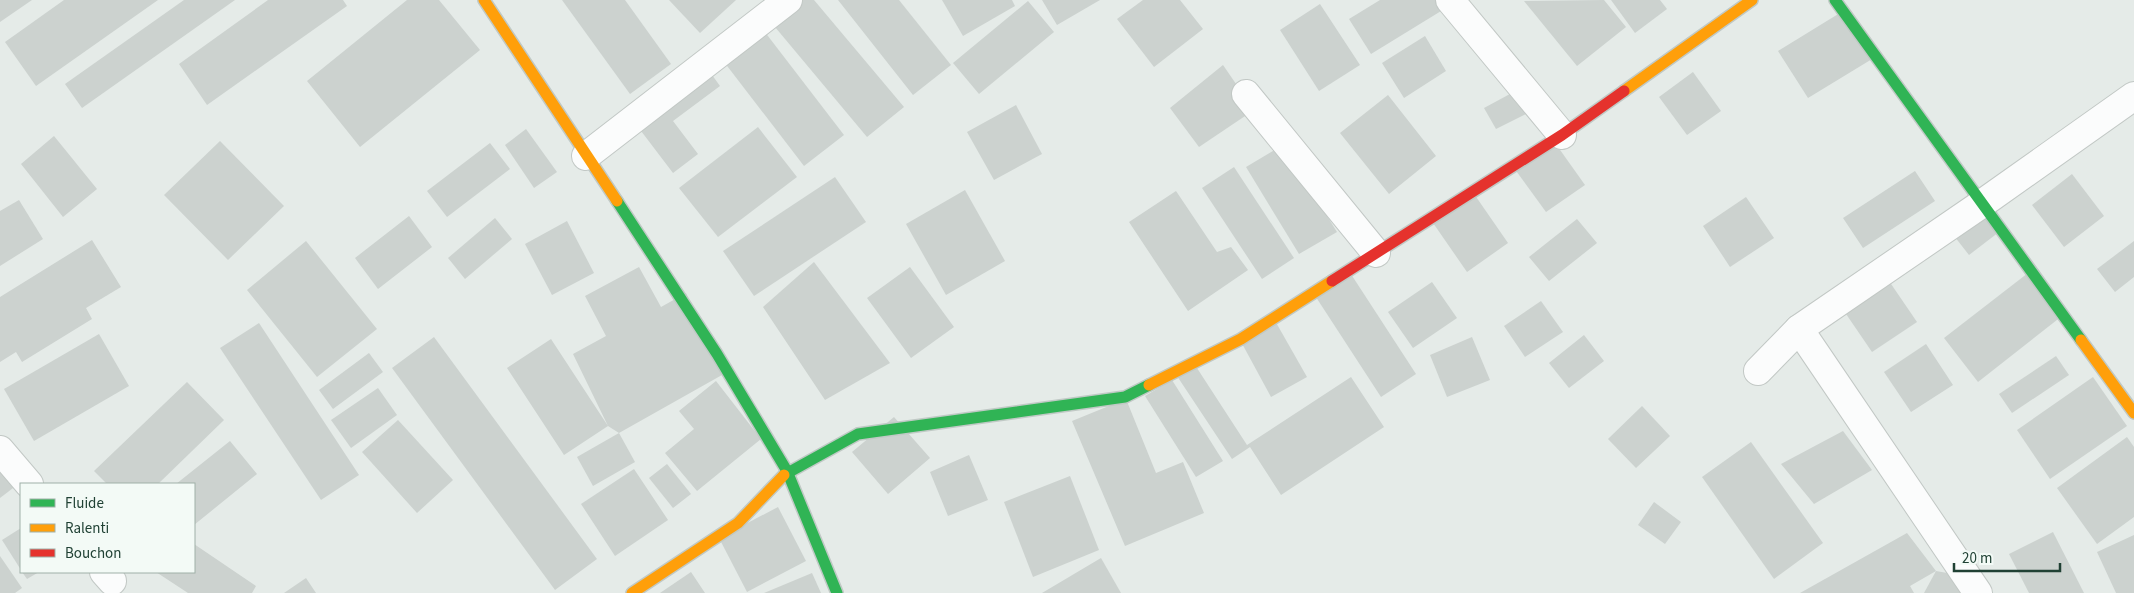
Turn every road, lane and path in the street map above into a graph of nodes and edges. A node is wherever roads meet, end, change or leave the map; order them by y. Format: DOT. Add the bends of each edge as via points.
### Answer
graph roads {
  1 [pos="484,0"];
  2 [pos="788,0"];
  3 [pos="1450,0"];
  4 [pos="1752,0"];
  5 [pos="1835,0"];
  6 [pos="1246,94"];
  7 [pos="2134,96"];
  8 [pos="1562,135"];
  9 [pos="586,156"];
  10 [pos="1983,203"];
  11 [pos="1376,253"];
  12 [pos="1799,329"];
  13 [pos="1758,370"];
  14 [pos="2134,413"];
  15 [pos="0,450"];
  16 [pos="787,472"];
  17 [pos="28,483"];
  18 [pos="632,593"];
  19 [pos="837,593"];
  20 [pos="1978,593"];
  1 -- 9 [label="street"];
  2 -- 9 [label="street"];
  3 -- 8 [label="street"];
  4 -- 8 [label="street"];
  5 -- 10 [label="street"];
  6 -- 11 [label="street"];
  7 -- 10 [label="street"];
  8 -- 11 [label="street"];
  9 -- 16 [label="street" via="716,354"];
  10 -- 12 [label="street"];
  10 -- 14 [label="street"];
  11 -- 16 [label="street" via="1241,339 1125,397 858,434"];
  12 -- 13 [label="street"];
  12 -- 20 [label="street"];
  15 -- 17 [label="street"];
  16 -- 18 [label="street" via="738,523"];
  16 -- 19 [label="street"];
}
